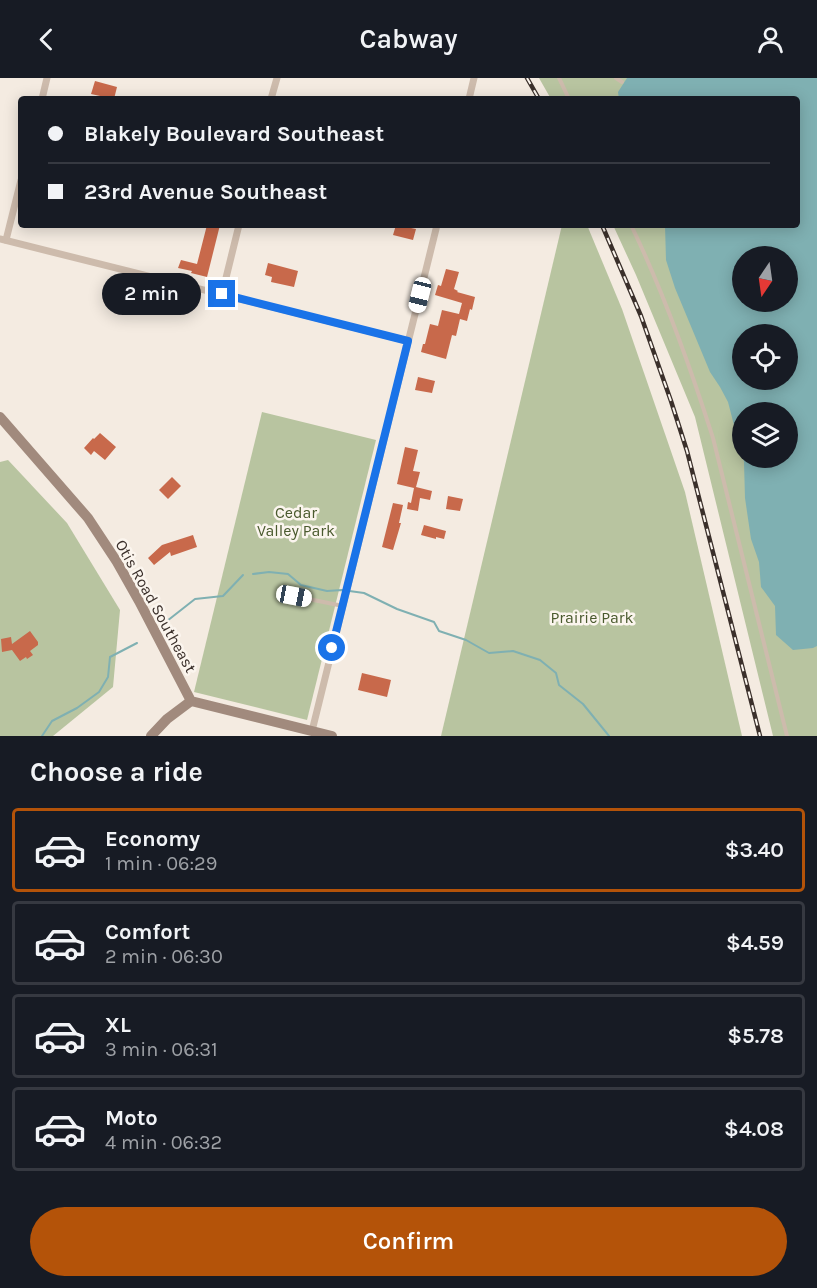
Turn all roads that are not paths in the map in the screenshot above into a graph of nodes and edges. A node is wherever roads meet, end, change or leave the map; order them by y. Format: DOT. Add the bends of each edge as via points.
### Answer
graph roads {
  1 [pos="47,78"];
  2 [pos="277,78"];
  3 [pos="474,78"];
  4 [pos="559,78"];
  5 [pos="616,78"];
  6 [pos="622,82"];
  7 [pos="43,96"];
  8 [pos="273,96"];
  9 [pos="470,96"];
  10 [pos="568,96"];
  11 [pos="18,190"];
  12 [pos="238,228"];
  13 [pos="436,228"];
  14 [pos="632,228"];
  15 [pos="3,240"];
  16 [pos="222,294"];
  17 [pos="408,341"];
  18 [pos="0,417"];
  19 [pos="294,596"];
  20 [pos="343,604"];
  21 [pos="191,701"];
  22 [pos="312,731"];
  23 [pos="151,736"];
  24 [pos="332,736"];
  25 [pos="787,736"];
  1 -- 7 [label="street"];
  2 -- 8 [label="street"];
  3 -- 9 [label="street"];
  4 -- 10 [label="lane"];
  5 -- 6 [label="lane"];
  11 -- 15 [label="street"];
  12 -- 16 [label="street"];
  13 -- 17 [label="street"];
  14 -- 25 [label="lane" via="666,305 713,438"];
  15 -- 16 [label="street"];
  16 -- 17 [label="street"];
  17 -- 20 [label="street"];
  18 -- 21 [label="street, Otis Road Southeast" via="88,518 139,601"];
  19 -- 20 [label="lane"];
  20 -- 22 [label="street"];
  21 -- 22 [label="street"];
  21 -- 23 [label="street"];
  22 -- 24 [label="street"];
}
